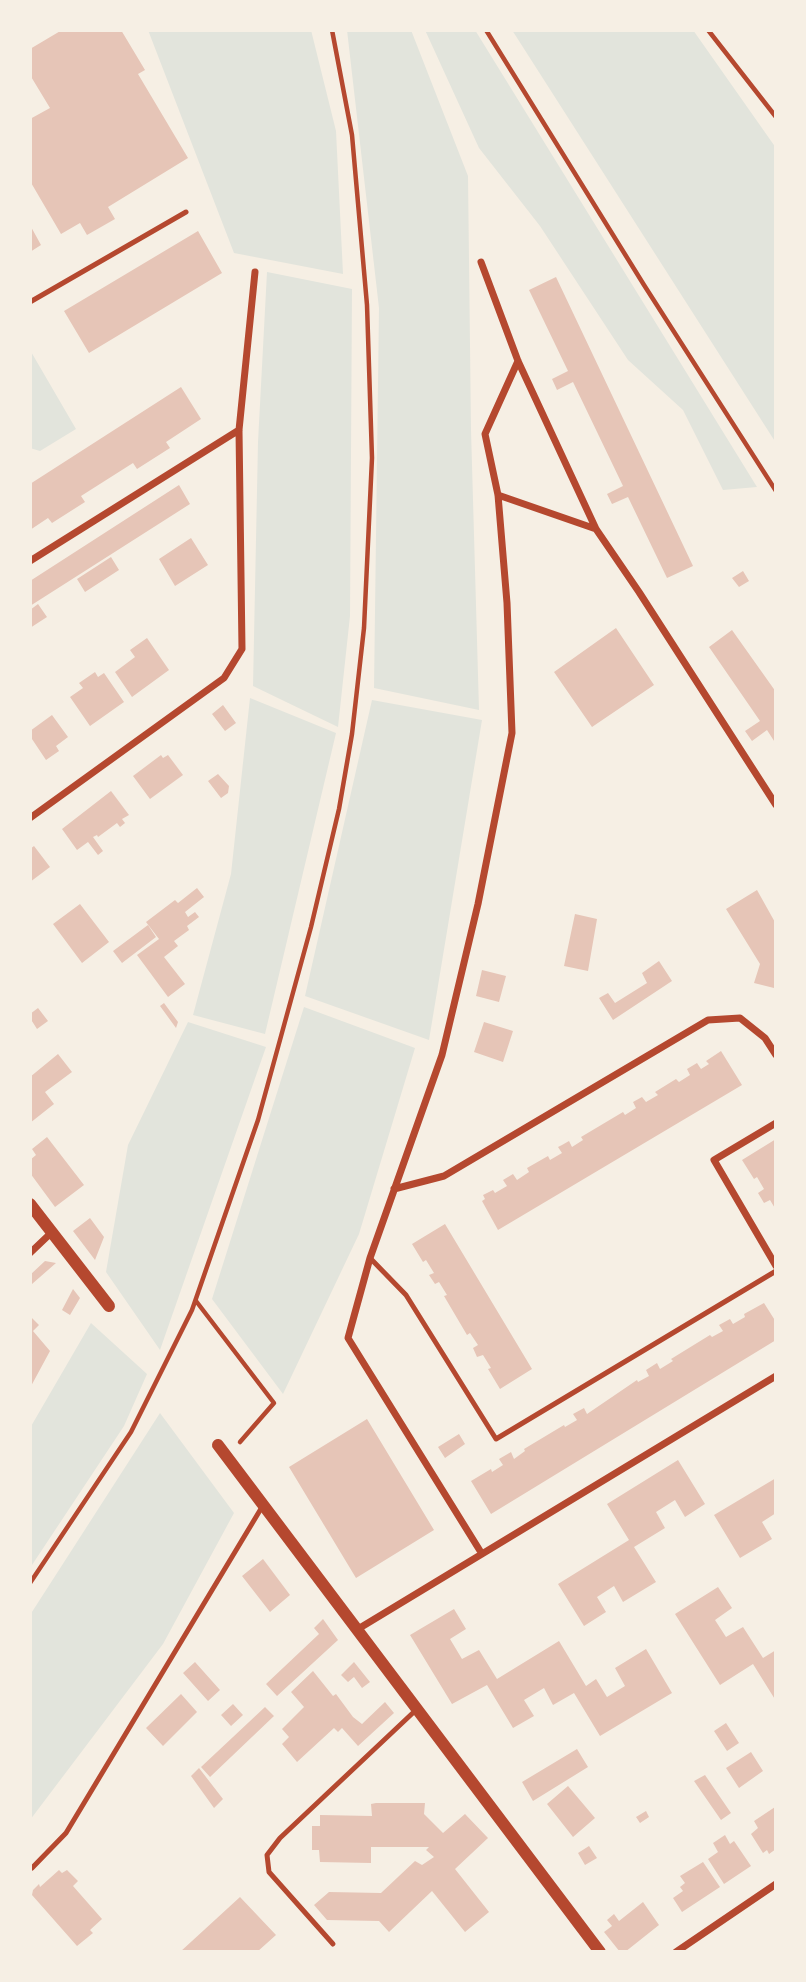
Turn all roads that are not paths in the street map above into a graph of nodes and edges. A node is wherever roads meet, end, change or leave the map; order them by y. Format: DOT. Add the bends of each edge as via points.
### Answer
graph roads {
  1 [pos="187,212"];
  2 [pos="481,262"];
  3 [pos="254,272"];
  4 [pos="30,302"];
  5 [pos="518,360"];
  6 [pos="239,430"];
  7 [pos="498,495"];
  8 [pos="596,529"];
  9 [pos="30,561"];
  10 [pos="776,805"];
  11 [pos="30,818"];
  12 [pos="776,1055"];
  13 [pos="776,1123"];
  14 [pos="394,1189"];
  15 [pos="30,1204"];
  16 [pos="51,1233"];
  17 [pos="30,1253"];
  18 [pos="370,1258"];
  19 [pos="776,1266"];
  20 [pos="776,1271"];
  21 [pos="109,1306"];
  22 [pos="776,1376"];
  23 [pos="218,1445"];
  24 [pos="263,1504"];
  25 [pos="482,1554"];
  26 [pos="358,1629"];
  27 [pos="417,1709"];
  28 [pos="32,1868"];
  29 [pos="776,1884"];
  30 [pos="333,1944"];
  31 [pos="600,1952"];
  32 [pos="676,1952"];
  1 -- 4 [label="lane"];
  2 -- 5 [label="street"];
  3 -- 6 [label="street"];
  5 -- 7 [label="street" via="485,434"];
  5 -- 8 [label="street"];
  6 -- 9 [label="street"];
  6 -- 11 [label="street" via="242,649 224,678"];
  7 -- 8 [label="street"];
  7 -- 14 [label="street" via="508,603 512,733 442,1055"];
  8 -- 10 [label="street"];
  12 -- 14 [label="street" via="765,1038 740,1018 708,1020 444,1176"];
  13 -- 19 [label="street" via="715,1160"];
  14 -- 18 [label="street"];
  15 -- 16 [label="street"];
  16 -- 17 [label="street"];
  16 -- 21 [label="street"];
  18 -- 20 [label="lane" via="406,1295 496,1438"];
  18 -- 25 [label="street" via="348,1338"];
  22 -- 25 [label="street"];
  23 -- 24 [label="street"];
  24 -- 26 [label="street"];
  24 -- 28 [label="lane" via="66,1833"];
  25 -- 26 [label="street"];
  26 -- 27 [label="street"];
  27 -- 30 [label="lane" via="267,1855 269,1872"];
  27 -- 31 [label="street"];
  29 -- 32 [label="street"];
}
